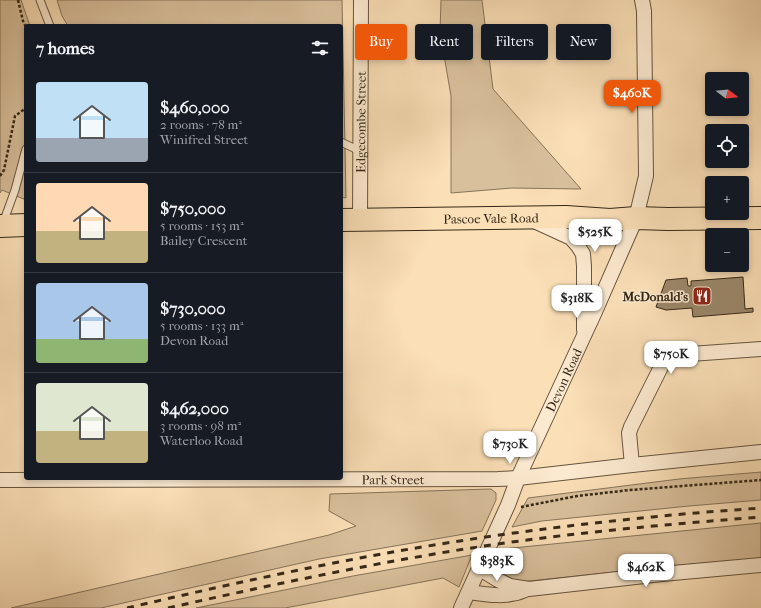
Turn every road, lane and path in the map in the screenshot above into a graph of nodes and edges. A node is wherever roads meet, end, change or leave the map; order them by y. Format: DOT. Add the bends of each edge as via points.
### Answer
graph roads {
  1 [pos="18,0"];
  2 [pos="40,0"];
  3 [pos="361,0"];
  4 [pos="644,4"];
  5 [pos="24,24"];
  6 [pos="49,24"];
  7 [pos="24,109"];
  8 [pos="343,143"];
  9 [pos="360,152"];
  10 [pos="24,168"];
  11 [pos="2,171"];
  12 [pos="0,176"];
  13 [pos="527,218"];
  14 [pos="636,218"];
  15 [pos="761,218"];
  16 [pos="350,220"];
  17 [pos="24,225"];
  18 [pos="1,226"];
  19 [pos="584,335"];
  20 [pos="761,348"];
  21 [pos="761,452"];
  22 [pos="632,465"];
  23 [pos="518,478"];
  24 [pos="0,480"];
  25 [pos="761,480"];
  26 [pos="508,505"];
  27 [pos="761,565"];
  28 [pos="480,569"];
  29 [pos="529,589"];
  30 [pos="469,592"];
  31 [pos="461,608"];
  1 -- 5 [label="path"];
  2 -- 6 [label="lane"];
  3 -- 9 [label="street, Edgecombe Street"];
  4 -- 14 [label="street, Devon Road" via="646,176"];
  7 -- 11 [label="path" via="15,116"];
  8 -- 9 [label="lane"];
  9 -- 16 [label="street, Edgecombe Street"];
  10 -- 18 [label="lane"];
  11 -- 12 [label="path"];
  13 -- 14 [label="main road, Pascoe Vale Road"];
  13 -- 16 [label="main road, Pascoe Vale Road"];
  13 -- 19 [label="street" via="571,238 583,254"];
  14 -- 15 [label="main road, Pascoe Vale Road"];
  14 -- 19 [label="street, Devon Road"];
  17 -- 18 [label="main road"];
  19 -- 23 [label="street, Devon Road"];
  20 -- 22 [label="street" via="676,355 662,363 629,433"];
  21 -- 22 [label="street, Park Street"];
  22 -- 23 [label="street, Park Street"];
  23 -- 24 [label="street, Park Street"];
  23 -- 26 [label="street, Devon Road"];
  25 -- 26 [label="path" via="577,496 523,508"];
  26 -- 28 [label="street, Devon Road"];
  27 -- 29 [label="street"];
  28 -- 29 [label="street" via="510,586"];
  28 -- 30 [label="street, Devon Road"];
  29 -- 30 [label="street" via="508,595"];
  30 -- 31 [label="street, Devon Road"];
}
